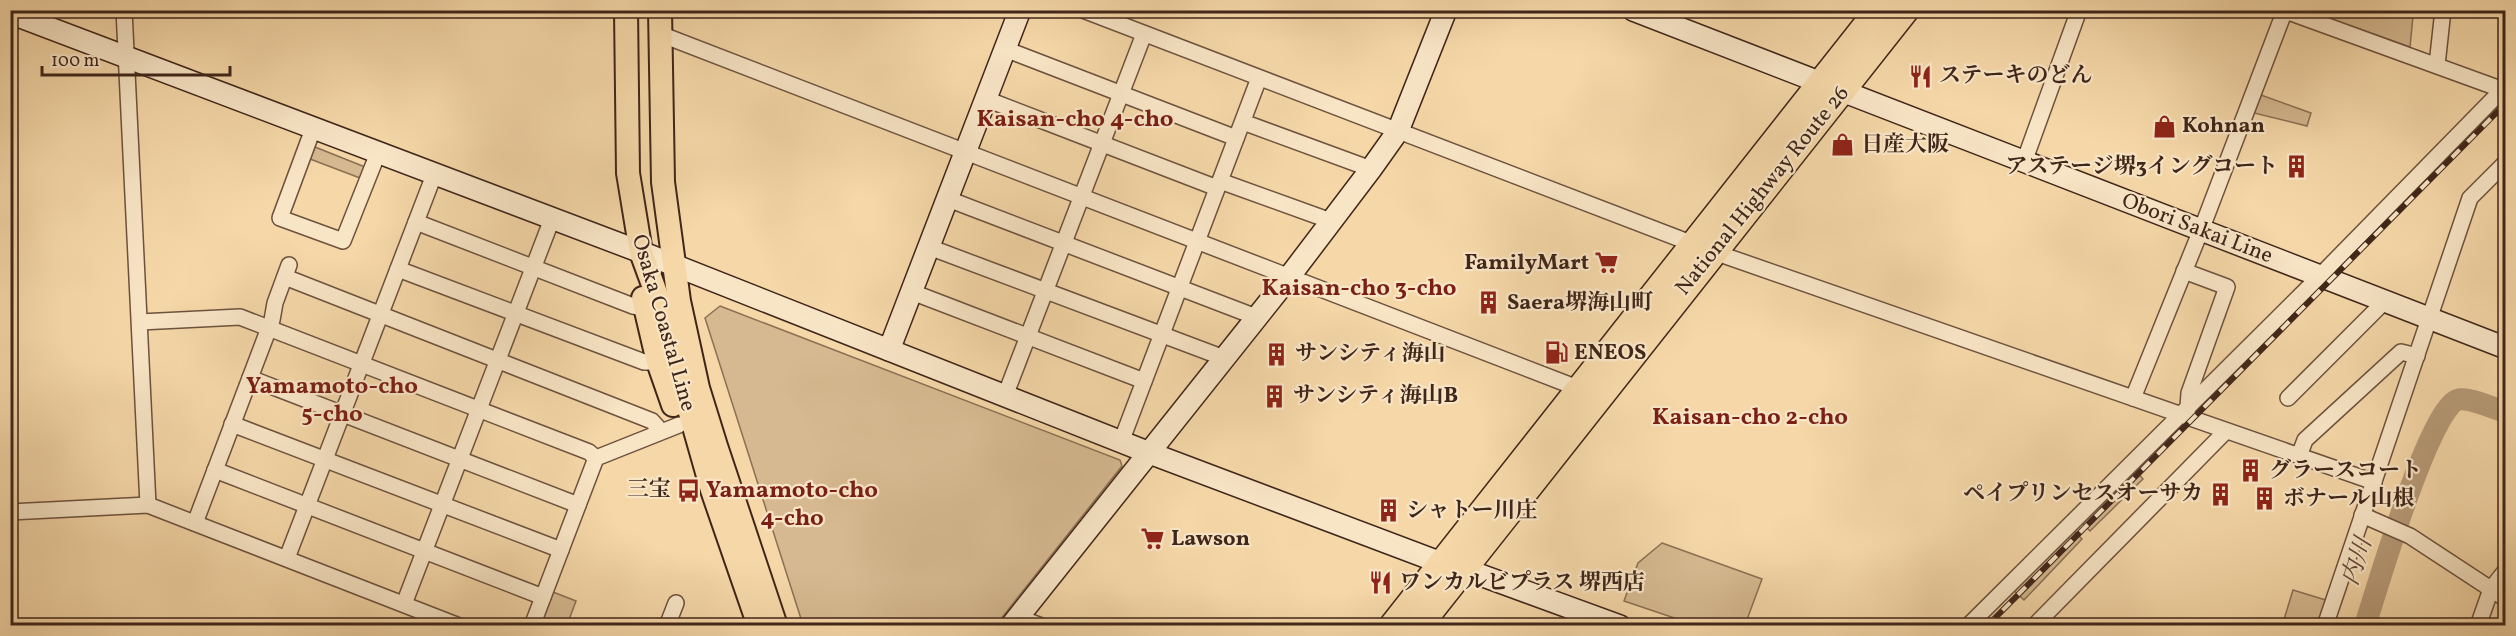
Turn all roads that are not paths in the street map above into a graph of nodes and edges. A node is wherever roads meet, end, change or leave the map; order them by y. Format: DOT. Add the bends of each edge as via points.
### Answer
graph roads {
  1 [pos="124,10"];
  2 [pos="626,10"];
  3 [pos="660,10"];
  4 [pos="1020,10"];
  5 [pos="1446,10"];
  6 [pos="1633,10"];
  7 [pos="1879,10"];
  8 [pos="1905,10"];
  9 [pos="2079,10"];
  10 [pos="2443,10"];
  11 [pos="2284,11"];
  12 [pos="1090,12"];
  13 [pos="10,14"];
  14 [pos="660,34"];
  15 [pos="1144,34"];
  16 [pos="1005,49"];
  17 [pos="126,58"];
  18 [pos="2437,65"];
  19 [pos="1259,78"];
  20 [pos="1832,87"];
  21 [pos="2504,89"];
  22 [pos="1122,92"];
  23 [pos="986,99"];
  24 [pos="1243,122"];
  25 [pos="313,129"];
  26 [pos="1398,131"];
  27 [pos="1236,138"];
  28 [pos="1102,144"];
  29 [pos="966,151"];
  30 [pos="378,153"];
  31 [pos="2024,162"];
  32 [pos="2505,162"];
  33 [pos="1371,169"];
  34 [pos="434,175"];
  35 [pos="1219,185"];
  36 [pos="1082,196"];
  37 [pos="948,199"];
  38 [pos="552,219"];
  39 [pos="1331,221"];
  40 [pos="416,222"];
  41 [pos="2201,231"];
  42 [pos="1197,242"];
  43 [pos="1064,243"];
  44 [pos="929,247"];
  45 [pos="1703,248"];
  46 [pos="641,252"];
  47 [pos="674,265"];
  48 [pos="534,268"];
  49 [pos="398,269"];
  50 [pos="2184,271"];
  51 [pos="1289,277"];
  52 [pos="2319,277"];
  53 [pos="1179,288"];
  54 [pos="1046,291"];
  55 [pos="912,292"];
  56 [pos="2385,301"];
  57 [pos="645,308"];
  58 [pos="516,315"];
  59 [pos="380,316"];
  60 [pos="1256,317"];
  61 [pos="2430,318"];
  62 [pos="140,322"];
  63 [pos="685,325"];
  64 [pos="268,329"];
  65 [pos="1161,334"];
  66 [pos="1028,337"];
  67 [pos="2505,348"];
  68 [pos="889,350"];
  69 [pos="2417,356"];
  70 [pos="1224,358"];
  71 [pos="498,362"];
  72 [pos="658,362"];
  73 [pos="361,365"];
  74 [pos="250,378"];
  75 [pos="1144,381"];
  76 [pos="1580,389"];
  77 [pos="1005,396"];
  78 [pos="2133,398"];
  79 [pos="2288,398"];
  80 [pos="480,410"];
  81 [pos="2184,411"];
  82 [pos="341,414"];
  83 [pos="232,424"];
  84 [pos="670,428"];
  85 [pos="2226,431"];
  86 [pos="1121,442"];
  87 [pos="1147,452"];
  88 [pos="2299,456"];
  89 [pos="596,458"];
  90 [pos="460,459"];
  91 [pos="324,460"];
  92 [pos="215,470"];
  93 [pos="2374,482"];
  94 [pos="148,505"];
  95 [pos="306,505"];
  96 [pos="442,505"];
  97 [pos="578,505"];
  98 [pos="10,512"];
  99 [pos="2361,515"];
  100 [pos="195,523"];
  101 [pos="561,550"];
  102 [pos="424,551"];
  103 [pos="287,558"];
  104 [pos="1454,566"];
  105 [pos="2505,570"];
  106 [pos="2492,589"];
  107 [pos="543,597"];
  108 [pos="2505,599"];
  109 [pos="676,603"];
  110 [pos="404,604"];
  111 [pos="1015,621"];
  112 [pos="673,622"];
  113 [pos="2043,623"];
  114 [pos="459,626"];
  115 [pos="532,626"];
  116 [pos="745,626"];
  117 [pos="759,626"];
  118 [pos="776,626"];
  119 [pos="787,626"];
  120 [pos="1041,626"];
  121 [pos="1394,626"];
  122 [pos="1418,626"];
  123 [pos="1620,626"];
  124 [pos="1968,626"];
  125 [pos="2325,626"];
  126 [pos="2478,626"];
  1 -- 17 [label="street"];
  2 -- 46 [label="main road, Osaka Coastal Line" via="628,173"];
  3 -- 14 [label="main road, Osaka Coastal Line"];
  4 -- 16 [label="street"];
  5 -- 26 [label="street"];
  6 -- 20 [label="street, Obori Sakai Line"];
  7 -- 20 [label="highway, National Highway Route 26"];
  8 -- 20 [label="highway, National Highway Route 26"];
  9 -- 31 [label="street"];
  10 -- 18 [label="street"];
  11 -- 18 [label="street"];
  11 -- 41 [label="street"];
  12 -- 15 [label="street"];
  13 -- 17 [label="street"];
  14 -- 29 [label="street"];
  14 -- 47 [label="main road, Osaka Coastal Line" via="663,182"];
  15 -- 19 [label="street"];
  15 -- 22 [label="street"];
  16 -- 22 [label="street"];
  16 -- 23 [label="street"];
  17 -- 25 [label="street"];
  17 -- 62 [label="street"];
  18 -- 21 [label="street"];
  19 -- 24 [label="street"];
  19 -- 26 [label="street"];
  20 -- 31 [label="street, Obori Sakai Line"];
  20 -- 45 [label="highway, National Highway Route 26"];
  21 -- 52 [label="street"];
  22 -- 27 [label="street"];
  22 -- 28 [label="street"];
  23 -- 28 [label="street"];
  23 -- 29 [label="street"];
  24 -- 27 [label="street"];
  24 -- 33 [label="street"];
  25 -- 30 [label="street"];
  25 -- 30 [label="street" via="280,218 290,222 343,241"];
  26 -- 33 [label="street"];
  26 -- 45 [label="street"];
  27 -- 35 [label="street"];
  28 -- 35 [label="street"];
  28 -- 36 [label="street"];
  29 -- 36 [label="street"];
  29 -- 37 [label="street"];
  30 -- 34 [label="street"];
  31 -- 41 [label="street, Obori Sakai Line"];
  32 -- 61 [label="street" via="2470,198"];
  33 -- 39 [label="street"];
  34 -- 38 [label="street"];
  34 -- 40 [label="street"];
  35 -- 39 [label="street"];
  35 -- 42 [label="street"];
  36 -- 42 [label="street"];
  36 -- 43 [label="street"];
  37 -- 43 [label="street"];
  37 -- 44 [label="street"];
  38 -- 46 [label="street"];
  38 -- 48 [label="street"];
  39 -- 51 [label="street"];
  40 -- 48 [label="street"];
  40 -- 49 [label="street"];
  41 -- 50 [label="street"];
  41 -- 52 [label="street, Obori Sakai Line"];
  42 -- 51 [label="street"];
  42 -- 53 [label="street"];
  43 -- 53 [label="street"];
  43 -- 54 [label="street"];
  44 -- 54 [label="street"];
  44 -- 55 [label="street"];
  45 -- 76 [label="highway, National Highway Route 26"];
  45 -- 78 [label="street"];
  45 -- 104 [label="highway, National Highway Route 26"];
  46 -- 47 [label="street"];
  46 -- 57 [label="main road" via="640,286"];
  46 -- 117 [label="main road, Osaka Coastal Line" via="712,490"];
  47 -- 63 [label="main road, Osaka Coastal Line"];
  47 -- 68 [label="street"];
  48 -- 57 [label="street"];
  48 -- 58 [label="street"];
  49 -- 58 [label="street"];
  49 -- 59 [label="street"];
  50 -- 78 [label="street"];
  50 -- 81 [label="street" via="2227,288"];
  51 -- 60 [label="street"];
  51 -- 76 [label="street"];
  52 -- 56 [label="street, Obori Sakai Line"];
  52 -- 81 [label="street"];
  53 -- 60 [label="street"];
  53 -- 65 [label="street"];
  54 -- 65 [label="street"];
  54 -- 66 [label="street"];
  55 -- 66 [label="street"];
  55 -- 68 [label="street"];
  56 -- 61 [label="street, Obori Sakai Line"];
  56 -- 79 [label="street"];
  57 -- 72 [label="main road"];
  58 -- 71 [label="street"];
  58 -- 72 [label="street" via="644,362"];
  59 -- 64 [label="street" via="287,271"];
  59 -- 71 [label="street"];
  59 -- 73 [label="street"];
  60 -- 70 [label="street"];
  61 -- 67 [label="street, Obori Sakai Line"];
  61 -- 69 [label="street"];
  62 -- 64 [label="street" via="240,317"];
  62 -- 94 [label="street"];
  63 -- 118 [label="main road, Osaka Coastal Line" via="698,388"];
  63 -- 119 [label="main road"];
  64 -- 73 [label="street"];
  64 -- 74 [label="street"];
  65 -- 70 [label="street"];
  65 -- 75 [label="street"];
  66 -- 75 [label="street"];
  66 -- 77 [label="street"];
  68 -- 77 [label="street"];
  69 -- 88 [label="street" via="2401,352 2305,440"];
  69 -- 93 [label="street"];
  70 -- 87 [label="street"];
  71 -- 80 [label="street"];
  71 -- 84 [label="street"];
  72 -- 84 [label="main road"];
  73 -- 80 [label="street"];
  73 -- 82 [label="street"];
  74 -- 82 [label="street"];
  74 -- 83 [label="street"];
  75 -- 86 [label="street"];
  76 -- 104 [label="highway, National Highway Route 26"];
  77 -- 86 [label="street"];
  78 -- 81 [label="street"];
  80 -- 89 [label="street"];
  80 -- 90 [label="street"];
  81 -- 85 [label="street"];
  81 -- 124 [label="street"];
  82 -- 90 [label="street"];
  82 -- 91 [label="street"];
  83 -- 91 [label="street"];
  83 -- 92 [label="street"];
  84 -- 89 [label="street"];
  84 -- 116 [label="main road"];
  85 -- 88 [label="street"];
  85 -- 113 [label="street"];
  86 -- 87 [label="street"];
  87 -- 104 [label="street"];
  87 -- 111 [label="street"];
  88 -- 93 [label="street"];
  89 -- 97 [label="street"];
  90 -- 96 [label="street"];
  90 -- 97 [label="street"];
  91 -- 95 [label="street"];
  91 -- 96 [label="street"];
  92 -- 95 [label="street"];
  92 -- 100 [label="street"];
  93 -- 99 [label="street"];
  94 -- 98 [label="street"];
  94 -- 100 [label="street"];
  95 -- 102 [label="street"];
  95 -- 103 [label="street"];
  96 -- 101 [label="street"];
  96 -- 102 [label="street"];
  97 -- 101 [label="street"];
  99 -- 106 [label="street" via="2410,536"];
  99 -- 125 [label="street"];
  100 -- 103 [label="street"];
  101 -- 107 [label="street"];
  102 -- 107 [label="street"];
  102 -- 110 [label="street"];
  103 -- 110 [label="street"];
  104 -- 121 [label="highway, National Highway Route 26"];
  104 -- 122 [label="highway, National Highway Route 26"];
  104 -- 123 [label="street"];
  105 -- 106 [label="street"];
  106 -- 108 [label="street"];
  106 -- 126 [label="street"];
  107 -- 115 [label="street"];
  109 -- 112 [label="street"];
  110 -- 114 [label="street"];
  111 -- 120 [label="street"];
}
